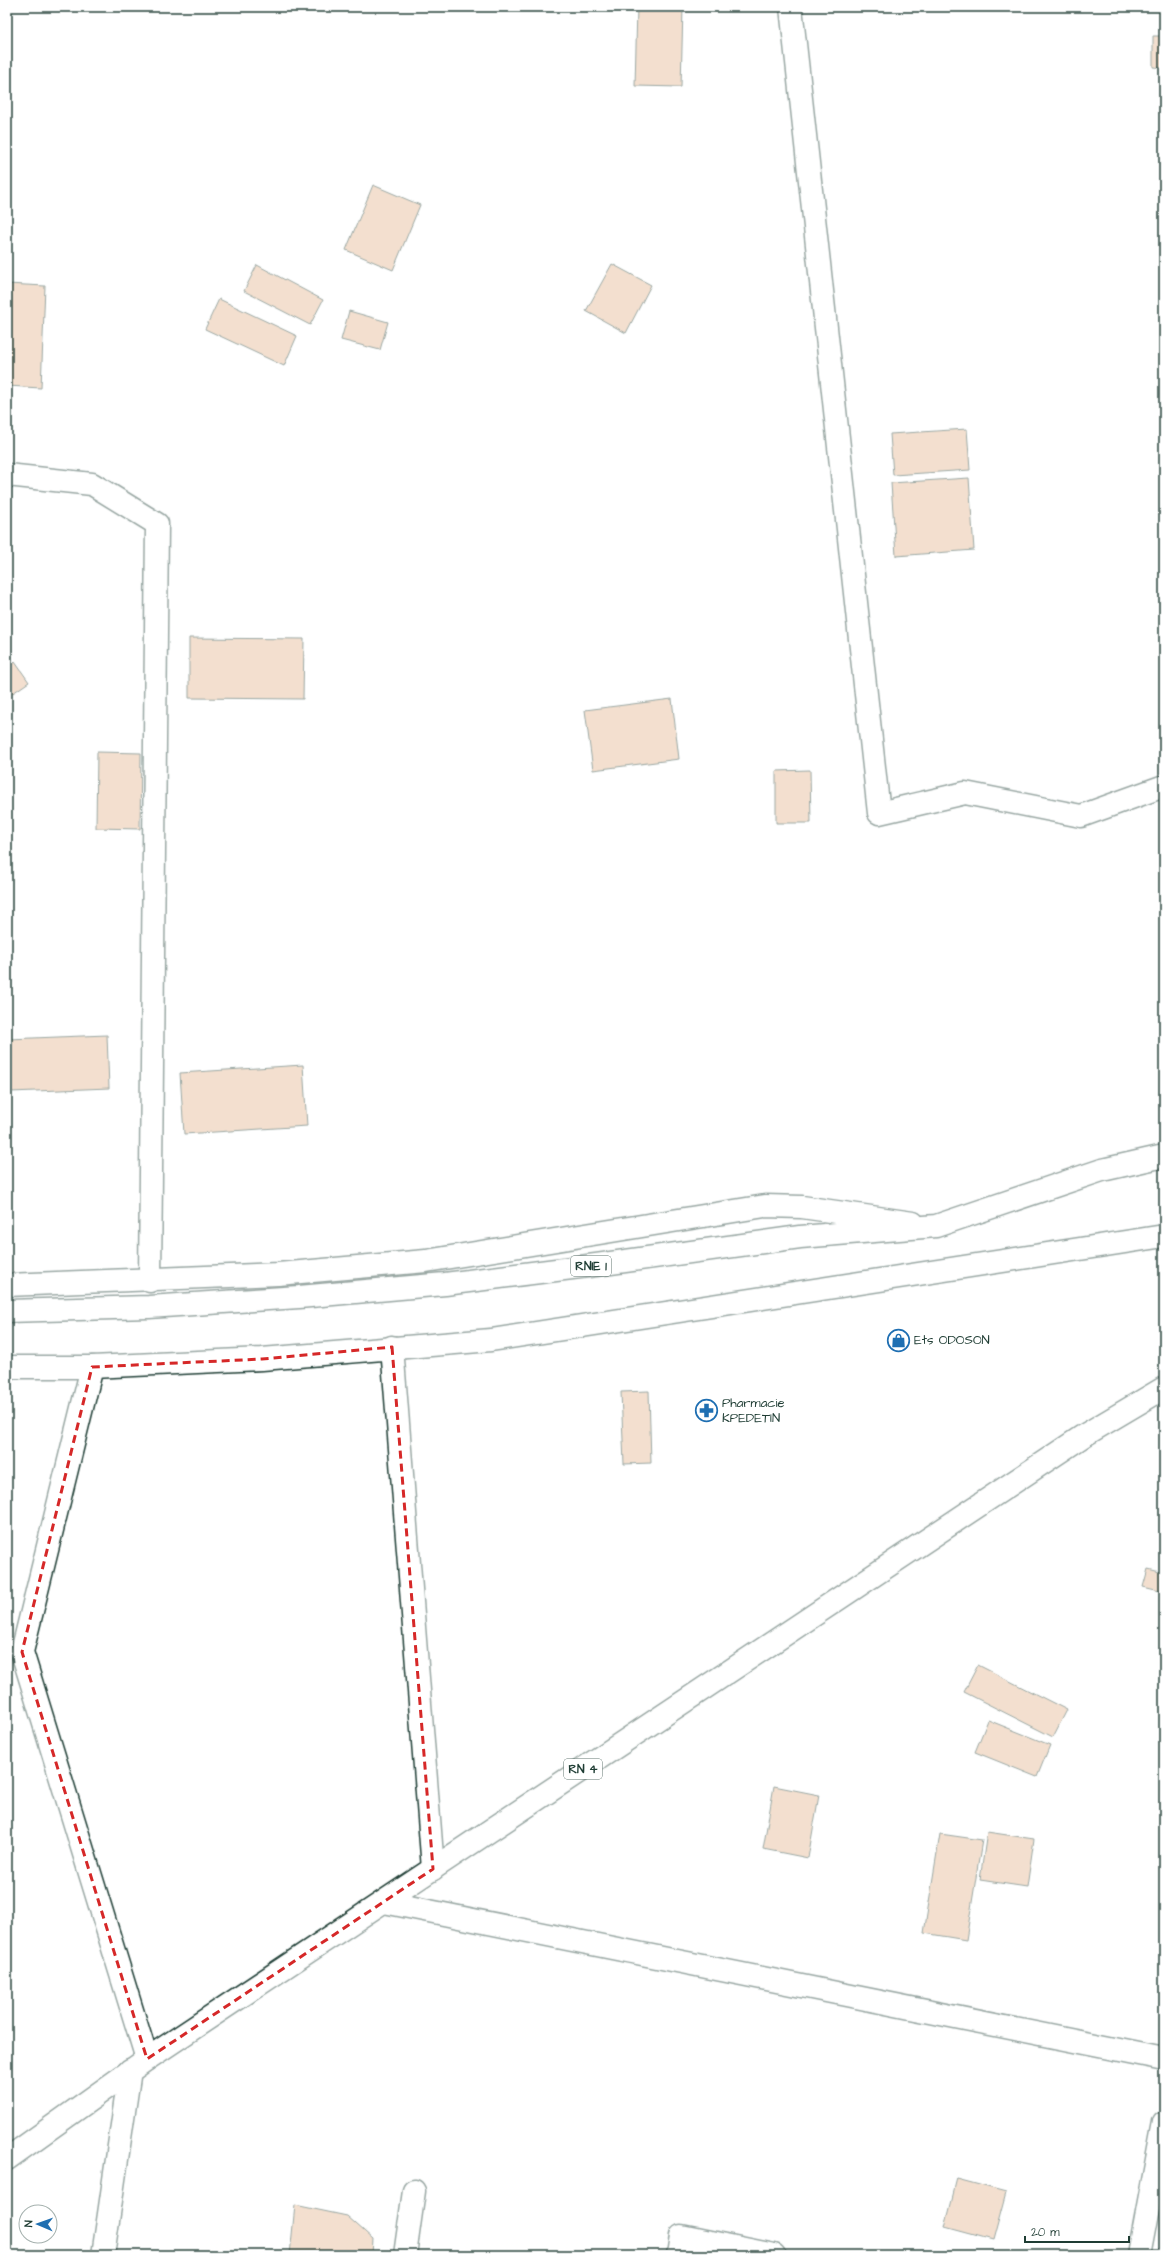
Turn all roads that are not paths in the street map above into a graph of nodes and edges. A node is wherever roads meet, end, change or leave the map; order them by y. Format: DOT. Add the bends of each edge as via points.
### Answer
graph roads {
  1 [pos="791,7"];
  2 [pos="7,475"];
  3 [pos="1164,786"];
  4 [pos="1164,1156"];
  5 [pos="936,1226"];
  6 [pos="1164,1236"];
  7 [pos="150,1281"];
  8 [pos="7,1285"];
  9 [pos="7,1311"];
  10 [pos="392,1347"];
  11 [pos="7,1367"];
  12 [pos="92,1367"];
  13 [pos="1164,1388"];
  14 [pos="15,1652"];
  15 [pos="433,1869"];
  16 [pos="384,1902"];
  17 [pos="1164,2059"];
  18 [pos="138,2065"];
  19 [pos="1164,2122"];
  20 [pos="8,2155"];
  21 [pos="414,2191"];
  22 [pos="103,2255"];
  23 [pos="405,2255"];
  24 [pos="678,2255"];
  25 [pos="774,2255"];
  26 [pos="1139,2255"];
  1 -- 3 [label="main road" via="879,813 965,793 1081,816"];
  2 -- 7 [label="main road" via="92,484 157,524"];
  4 -- 5 [label="main road, RNIE 1" via="1102,1170"];
  5 -- 7 [label="main road" via="802,1207 765,1206 426,1261 278,1274"];
  5 -- 9 [label="main road, RNIE 1" via="800,1237 445,1284 149,1307"];
  6 -- 10 [label="main road" via="491,1340"];
  7 -- 8 [label="main road"];
  10 -- 12 [label="main road" via="262,1359"];
  10 -- 15 [label="main road"];
  11 -- 12 [label="main road"];
  12 -- 14 [label="main road"];
  13 -- 15 [label="main road, RN 4" via="1083,1436"];
  14 -- 18 [label="main road"];
  15 -- 16 [label="main road, RN 4"];
  16 -- 17 [label="main road"];
  16 -- 18 [label="main road, RN 4"];
  18 -- 20 [label="main road, RN 4"];
  18 -- 22 [label="main road"];
  19 -- 26 [label="main road"];
  21 -- 23 [label="main road"];
  24 -- 25 [label="main road" via="681,2236"];
}
